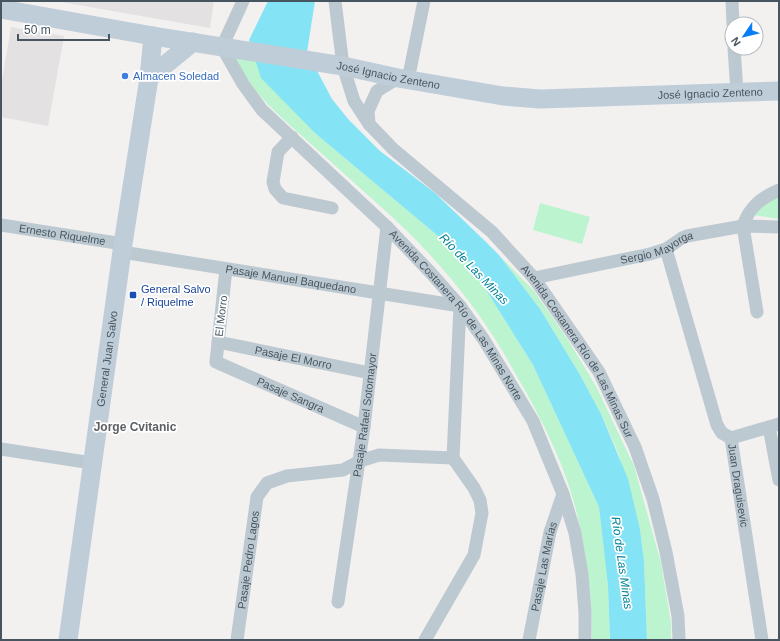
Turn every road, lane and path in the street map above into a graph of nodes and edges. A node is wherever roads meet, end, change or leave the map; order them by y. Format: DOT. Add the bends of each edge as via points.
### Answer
graph roads {
  1 [pos="243,1"];
  2 [pos="335,1"];
  3 [pos="424,1"];
  4 [pos="732,1"];
  5 [pos="1,9"];
  6 [pos="733,16"];
  7 [pos="153,36"];
  8 [pos="193,42"];
  9 [pos="230,48"];
  10 [pos="735,56"];
  11 [pos="335,65"];
  12 [pos="149,78"];
  13 [pos="403,79"];
  14 [pos="779,91"];
  15 [pos="737,92"];
  16 [pos="369,124"];
  17 [pos="292,138"];
  18 [pos="779,190"];
  19 [pos="332,208"];
  20 [pos="1,225"];
  21 [pos="743,226"];
  22 [pos="387,227"];
  23 [pos="779,227"];
  24 [pos="122,248"];
  25 [pos="666,249"];
  26 [pos="226,270"];
  27 [pos="534,278"];
  28 [pos="380,293"];
  29 [pos="460,306"];
  30 [pos="757,312"];
  31 [pos="218,342"];
  32 [pos="216,362"];
  33 [pos="370,372"];
  34 [pos="774,426"];
  35 [pos="364,427"];
  36 [pos="731,438"];
  37 [pos="1,449"];
  38 [pos="452,458"];
  39 [pos="360,461"];
  40 [pos="92,463"];
  41 [pos="779,480"];
  42 [pos="563,494"];
  43 [pos="338,602"];
  44 [pos="68,640"];
  45 [pos="237,640"];
  46 [pos="425,640"];
  47 [pos="529,640"];
  48 [pos="585,640"];
  49 [pos="679,640"];
  50 [pos="762,640"];
  1 -- 9 [label="street"];
  2 -- 11 [label="street, Avenida Costanera Río de Las Minas Sur"];
  3 -- 13 [label="street"];
  4 -- 6 [label="street"];
  5 -- 7 [label="street, José Ignacio Zenteno"];
  7 -- 8 [label="street, José Ignacio Zenteno"];
  7 -- 12 [label="street, General Juan Salvo"];
  8 -- 9 [label="street, José Ignacio Zenteno"];
  8 -- 12 [label="street"];
  9 -- 11 [label="street, José Ignacio Zenteno"];
  9 -- 17 [label="street, Avenida Costanera Río de Las Minas Norte" via="243,84 262,110"];
  10 -- 15 [label="street"];
  11 -- 13 [label="street, José Ignacio Zenteno"];
  11 -- 16 [label="street, Avenida Costanera Río de Las Minas Sur"];
  12 -- 24 [label="street, General Juan Salvo"];
  13 -- 15 [label="street, José Ignacio Zenteno" via="503,96 540,99"];
  13 -- 16 [label="street" via="378,91 368,111"];
  14 -- 15 [label="street, José Ignacio Zenteno"];
  16 -- 27 [label="street, Avenida Costanera Río de Las Minas Sur" via="393,149 492,232"];
  17 -- 19 [label="street" via="278,152 273,182 275,189 283,198"];
  17 -- 22 [label="street, Avenida Costanera Río de Las Minas Norte"];
  18 -- 21 [label="street" via="761,200 747,214"];
  20 -- 24 [label="street, Ernesto Riquelme"];
  21 -- 23 [label="street, Sergio Mayorga"];
  21 -- 25 [label="street, Sergio Mayorga" via="687,236"];
  21 -- 30 [label="street"];
  22 -- 28 [label="street, Pasaje Rafael Sotomayor"];
  22 -- 29 [label="street, Avenida Costanera Río de Las Minas Norte"];
  24 -- 26 [label="street, Pasaje Manuel Baquedano"];
  24 -- 40 [label="street, General Juan Salvo"];
  25 -- 27 [label="street, Sergio Mayorga"];
  25 -- 36 [label="street, Juan Draguisevic" via="716,426"];
  26 -- 28 [label="street, Pasaje Manuel Baquedano"];
  26 -- 31 [label="street, El Morro"];
  27 -- 49 [label="street, Avenida Costanera Río de Las Minas Sur" via="599,372 635,447 653,500 666,552 678,616"];
  28 -- 29 [label="street, Pasaje Manuel Baquedano"];
  28 -- 33 [label="street, Pasaje Rafael Sotomayor"];
  29 -- 38 [label="street"];
  29 -- 42 [label="street, Avenida Costanera Río de Las Minas Norte" via="484,340 533,421"];
  31 -- 32 [label="street, El Morro"];
  31 -- 33 [label="street, Pasaje El Morro"];
  32 -- 35 [label="street, Pasaje Sangra"];
  33 -- 35 [label="street, Pasaje Rafael Sotomayor"];
  34 -- 36 [label="street"];
  34 -- 41 [label="street"];
  35 -- 39 [label="street, Pasaje Rafael Sotomayor"];
  36 -- 50 [label="street, Juan Draguisevic"];
  37 -- 40 [label="street"];
  38 -- 39 [label="street" via="379,455"];
  38 -- 46 [label="street" via="474,488 480,500 482,513 474,555"];
  39 -- 43 [label="street, Pasaje Rafael Sotomayor"];
  39 -- 45 [label="street, Pasaje Pedro Lagos" via="343,470 287,476 267,483 257,497"];
  40 -- 44 [label="street, General Juan Salvo"];
  42 -- 47 [label="street, Pasaje Las Marías" via="550,532"];
  42 -- 48 [label="street, Avenida Costanera Río de Las Minas Norte" via="575,533 582,574"];
}
